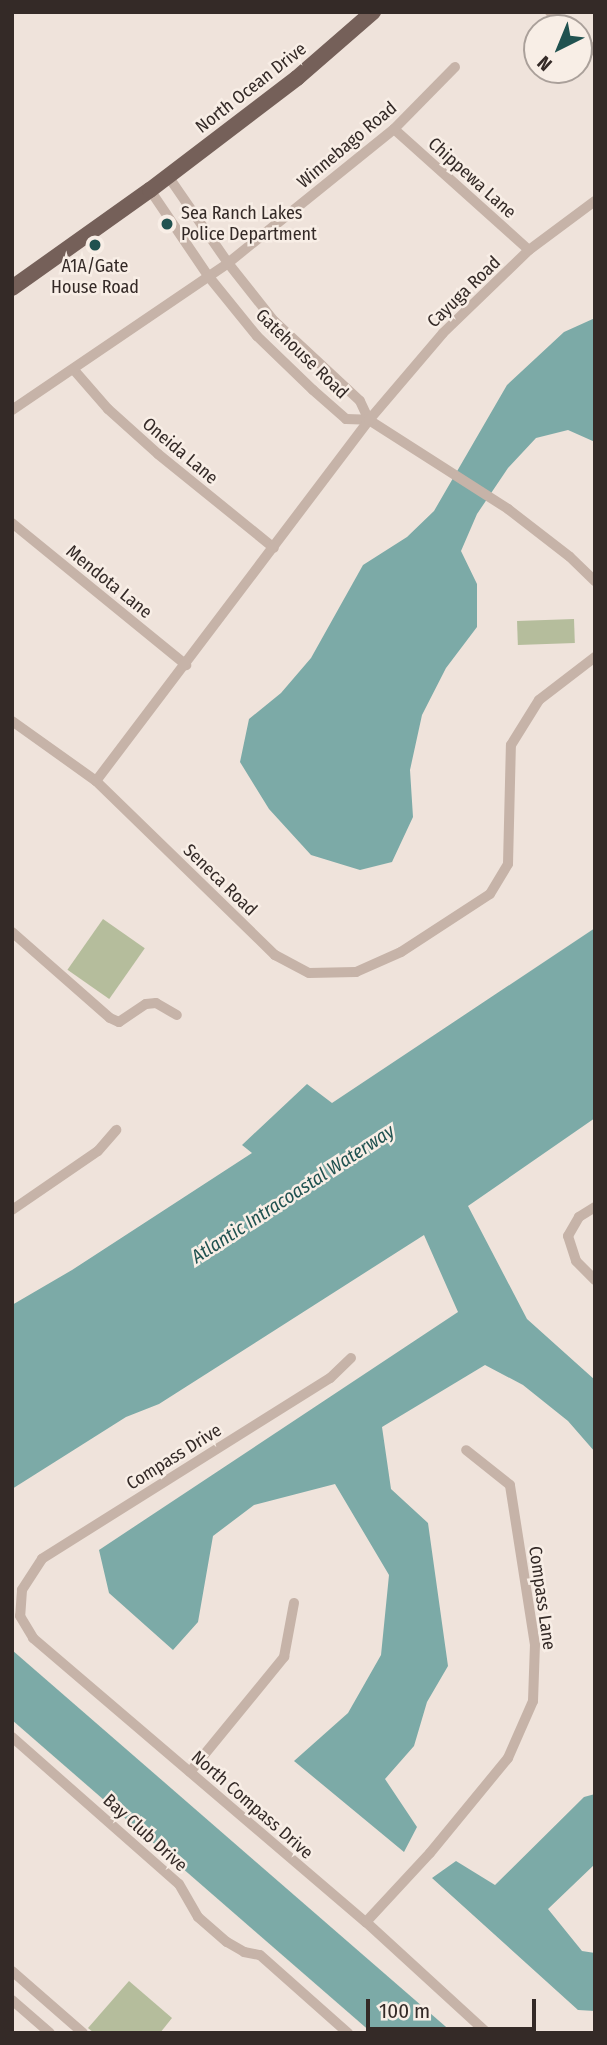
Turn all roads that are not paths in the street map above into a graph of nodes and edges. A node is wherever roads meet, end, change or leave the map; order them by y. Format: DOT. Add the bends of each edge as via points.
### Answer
graph roads {
  1 [pos="373,12"];
  2 [pos="455,67"];
  3 [pos="394,130"];
  4 [pos="168,176"];
  5 [pos="150,190"];
  6 [pos="595,201"];
  7 [pos="529,250"];
  8 [pos="228,263"];
  9 [pos="209,277"];
  10 [pos="12,288"];
  11 [pos="74,370"];
  12 [pos="12,410"];
  13 [pos="369,420"];
  14 [pos="12,523"];
  15 [pos="274,548"];
  16 [pos="595,581"];
  17 [pos="595,657"];
  18 [pos="186,665"];
  19 [pos="12,721"];
  20 [pos="96,781"];
  21 [pos="12,932"];
  22 [pos="177,1015"];
  23 [pos="116,1130"];
  24 [pos="595,1207"];
  25 [pos="12,1210"];
  26 [pos="595,1280"];
  27 [pos="351,1358"];
  28 [pos="466,1450"];
  29 [pos="22,1590"];
  30 [pos="294,1603"];
  31 [pos="12,1737"];
  32 [pos="190,1772"];
  33 [pos="366,1922"];
  34 [pos="12,1971"];
  35 [pos="12,2000"];
  36 [pos="50,2033"];
  37 [pos="83,2033"];
  38 [pos="348,2033"];
  39 [pos="487,2033"];
  1 -- 4 [label="main road, North Ocean Drive" via="310,68"];
  2 -- 3 [label="street, Winnebago Road"];
  3 -- 7 [label="street, Chippewa Lane"];
  3 -- 8 [label="street, Winnebago Road"];
  4 -- 5 [label="main road, North Ocean Drive"];
  4 -- 8 [label="street, Gatehouse Road"];
  5 -- 9 [label="street, Gatehouse Road"];
  5 -- 10 [label="main road, North Ocean Drive"];
  6 -- 7 [label="street, Cayuga Road"];
  7 -- 13 [label="street, Cayuga Road" via="443,333"];
  8 -- 9 [label="street, Winnebago Road"];
  8 -- 13 [label="street, Gatehouse Road" via="274,321 360,401"];
  9 -- 11 [label="street, Winnebago Road"];
  9 -- 13 [label="street, Gatehouse Road" via="257,336 313,390 346,419"];
  11 -- 12 [label="street, Winnebago Road"];
  11 -- 15 [label="street, Oneida Lane" via="108,409 158,454"];
  13 -- 15 [label="street"];
  13 -- 16 [label="street, Gatehouse Road" via="508,509"];
  14 -- 18 [label="street, Mendota Lane"];
  15 -- 18 [label="street"];
  17 -- 20 [label="street, Seneca Road" via="539,700 511,744 508,864 490,894 401,952 356,972 309,973 275,955"];
  18 -- 20 [label="street"];
  19 -- 20 [label="street, Seneca Road"];
  21 -- 22 [label="street" via="110,1018 119,1022 146,1004 156,1003"];
  23 -- 25 [label="street" via="98,1151"];
  24 -- 26 [label="street" via="579,1217 568,1236 576,1261"];
  27 -- 29 [label="street, Compass Drive" via="330,1377 41,1559"];
  28 -- 33 [label="street, Compass Lane" via="510,1485 535,1645 533,1701 508,1758"];
  29 -- 32 [label="street, North Compass Drive" via="20,1616 33,1638"];
  30 -- 32 [label="street" via="284,1657"];
  31 -- 38 [label="street, Bay Club Drive" via="179,1884 198,1917 244,1952 260,1955"];
  32 -- 33 [label="street, North Compass Drive"];
  33 -- 39 [label="street, North Compass Drive"];
  34 -- 37 [label="street"];
  35 -- 36 [label="street"];
}
